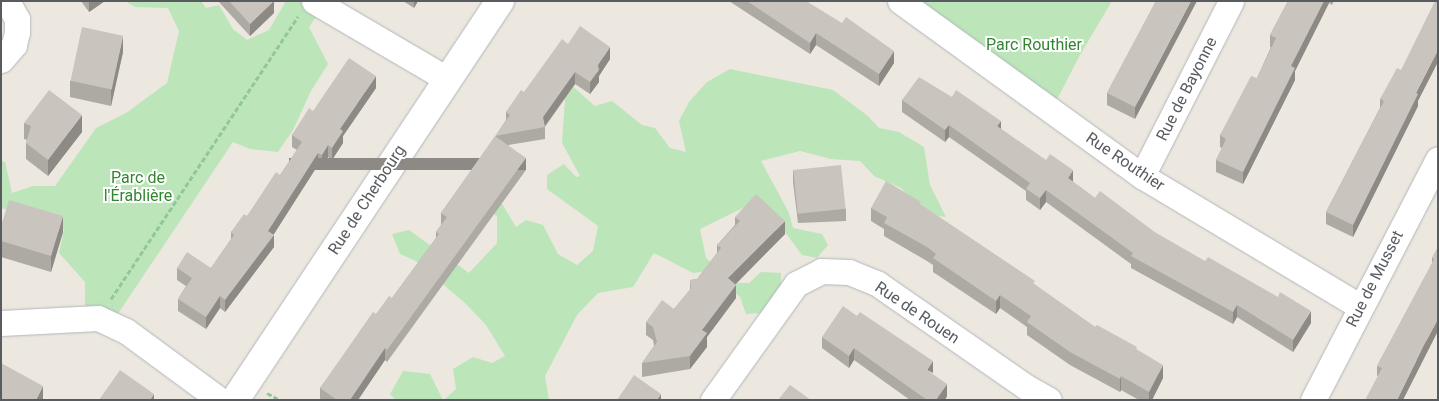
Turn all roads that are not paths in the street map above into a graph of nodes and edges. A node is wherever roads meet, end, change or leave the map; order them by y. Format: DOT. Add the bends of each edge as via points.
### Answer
graph roads {
  1 [pos="7,1"];
  2 [pos="500,1"];
  3 [pos="900,1"];
  4 [pos="1231,1"];
  5 [pos="308,5"];
  6 [pos="1,60"];
  7 [pos="447,79"];
  8 [pos="1438,159"];
  9 [pos="1142,176"];
  10 [pos="1361,307"];
  11 [pos="1,323"];
  12 [pos="220,400"];
  13 [pos="235,400"];
  14 [pos="713,400"];
  15 [pos="1049,400"];
  16 [pos="1313,400"];
  1 -- 6 [label="street" via="16,19 17,32 14,45"];
  2 -- 7 [label="street, Rue de Cherbourg"];
  3 -- 9 [label="street, Rue Routhier"];
  4 -- 9 [label="street, Rue de Bayonne"];
  5 -- 7 [label="street"];
  7 -- 13 [label="street, Rue de Cherbourg"];
  8 -- 10 [label="street, Rue de Musset"];
  9 -- 10 [label="street, Rue Routhier"];
  10 -- 16 [label="street, Rue de Musset"];
  11 -- 12 [label="street" via="98,318 126,332"];
  14 -- 15 [label="street, Rue de Rouen" via="796,284 821,271 849,272 878,284"];
}
